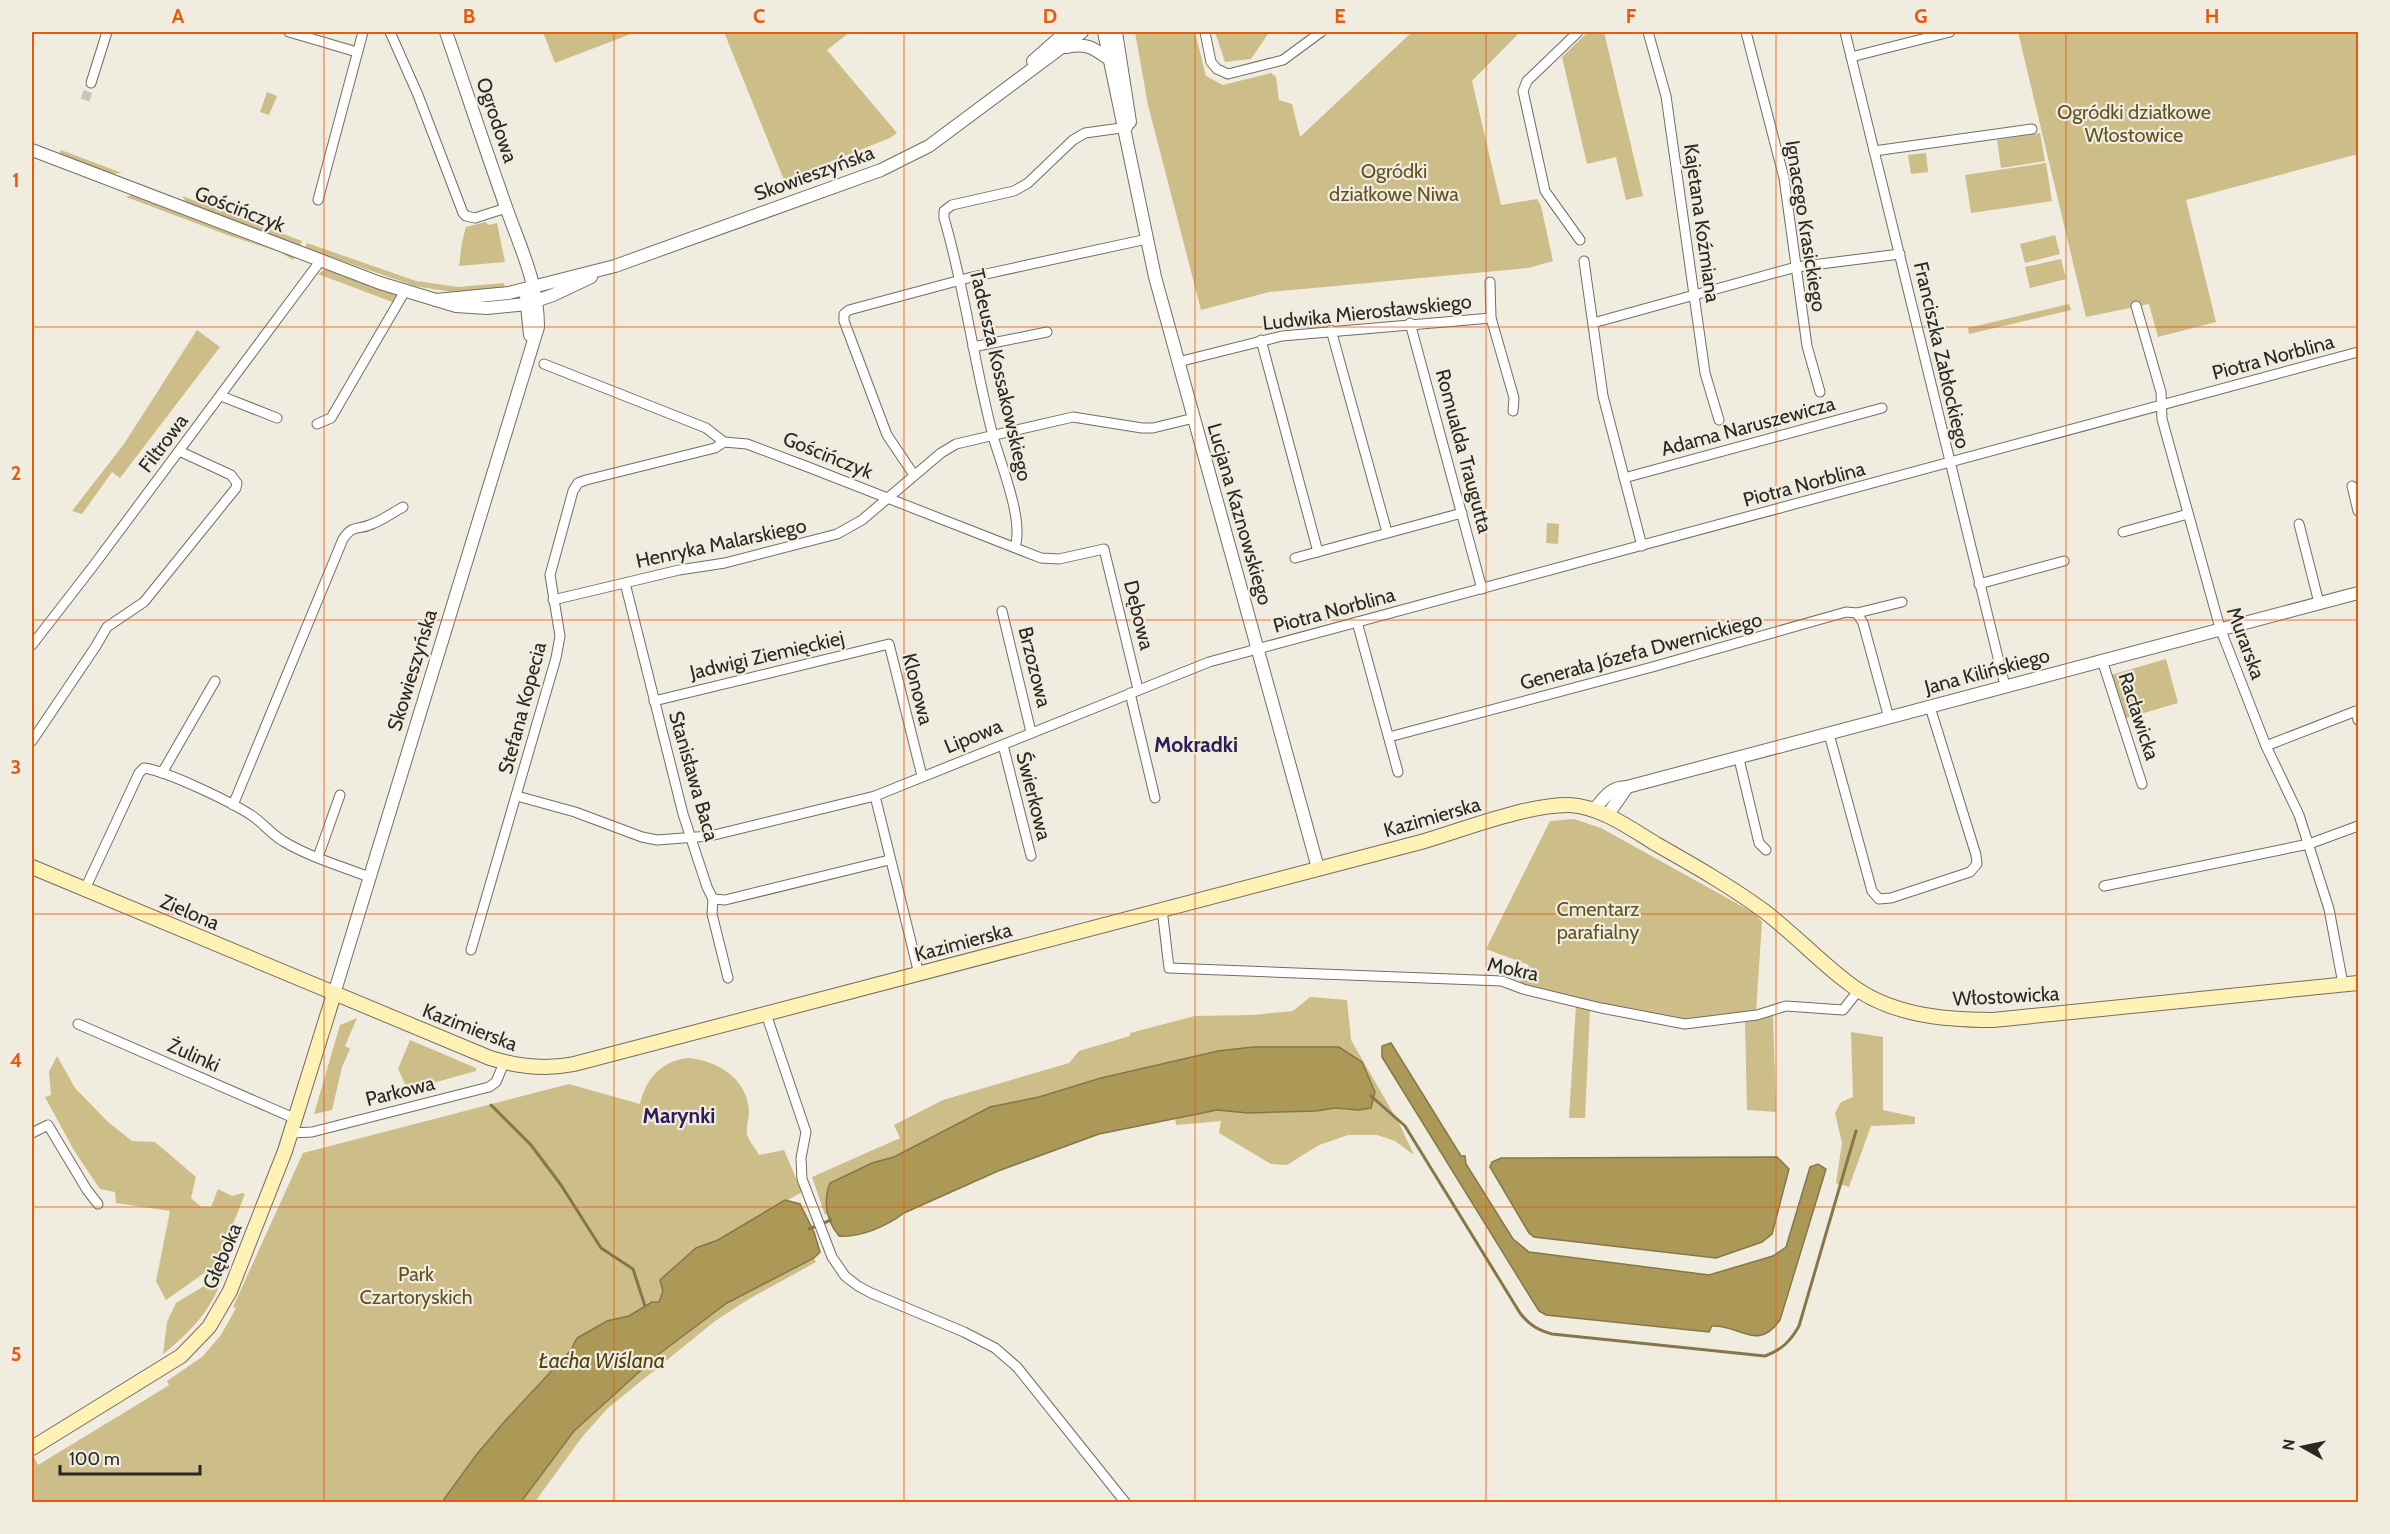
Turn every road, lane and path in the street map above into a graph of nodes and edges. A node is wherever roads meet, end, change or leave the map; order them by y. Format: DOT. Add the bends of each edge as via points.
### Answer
graph roads {
  1 [pos="107,32"];
  2 [pos="289,32"];
  3 [pos="363,32"];
  4 [pos="390,32"];
  5 [pos="446,32"];
  6 [pos="1066,32"];
  7 [pos="1082,32"];
  8 [pos="1104,32"];
  9 [pos="1116,32"];
  10 [pos="1205,32"];
  11 [pos="1321,32"];
  12 [pos="1578,32"];
  13 [pos="1648,32"];
  14 [pos="1746,32"];
  15 [pos="1845,32"];
  16 [pos="1950,32"];
  17 [pos="1062,48"];
  18 [pos="357,52"];
  19 [pos="1851,57"];
  20 [pos="1109,59"];
  21 [pos="91,83"];
  22 [pos="1010,84"];
  23 [pos="1127,127"];
  24 [pos="2032,129"];
  25 [pos="32,150"];
  26 [pos="1874,151"];
  27 [pos="318,200"];
  28 [pos="506,208"];
  29 [pos="1147,239"];
  30 [pos="1580,240"];
  31 [pos="1900,254"];
  32 [pos="321,260"];
  33 [pos="1584,261"];
  34 [pos="615,266"];
  35 [pos="1796,267"];
  36 [pos="960,281"];
  37 [pos="1490,282"];
  38 [pos="529,288"];
  39 [pos="405,291"];
  40 [pos="1694,295"];
  41 [pos="436,300"];
  42 [pos="532,302"];
  43 [pos="2136,306"];
  44 [pos="1491,318"];
  45 [pos="1410,323"];
  46 [pos="1593,323"];
  47 [pos="1331,330"];
  48 [pos="1047,332"];
  49 [pos="1261,340"];
  50 [pos="973,347"];
  51 [pos="2358,352"];
  52 [pos="1178,362"];
  53 [pos="544,364"];
  54 [pos="1820,392"];
  55 [pos="221,396"];
  56 [pos="2161,407"];
  57 [pos="1882,408"];
  58 [pos="1514,411"];
  59 [pos="277,418"];
  60 [pos="1194,418"];
  61 [pos="1719,420"];
  62 [pos="317,424"];
  63 [pos="993,435"];
  64 [pos="724,442"];
  65 [pos="178,451"];
  66 [pos="1949,464"];
  67 [pos="914,475"];
  68 [pos="1624,478"];
  69 [pos="2352,486"];
  70 [pos="885,498"];
  71 [pos="402,507"];
  72 [pos="2358,512"];
  73 [pos="1461,513"];
  74 [pos="2188,514"];
  75 [pos="2299,524"];
  76 [pos="1387,532"];
  77 [pos="2123,532"];
  78 [pos="1642,546"];
  79 [pos="1015,548"];
  80 [pos="1104,549"];
  81 [pos="1318,552"];
  82 [pos="1295,558"];
  83 [pos="2064,561"];
  84 [pos="625,583"];
  85 [pos="1979,584"];
  86 [pos="1482,589"];
  87 [pos="2358,593"];
  88 [pos="553,600"];
  89 [pos="1902,602"];
  90 [pos="2319,603"];
  91 [pos="1002,611"];
  92 [pos="1857,613"];
  93 [pos="1357,622"];
  94 [pos="2220,628"];
  95 [pos="889,644"];
  96 [pos="32,645"];
  97 [pos="1257,649"];
  98 [pos="2102,660"];
  99 [pos="215,681"];
  100 [pos="2005,686"];
  101 [pos="1134,691"];
  102 [pos="654,700"];
  103 [pos="1930,707"];
  104 [pos="1889,718"];
  105 [pos="2358,720"];
  106 [pos="1031,732"];
  107 [pos="1829,734"];
  108 [pos="1389,737"];
  109 [pos="32,741"];
  110 [pos="1003,745"];
  111 [pos="2266,746"];
  112 [pos="1739,759"];
  113 [pos="1398,772"];
  114 [pos="162,773"];
  115 [pos="922,776"];
  116 [pos="2142,784"];
  117 [pos="340,795"];
  118 [pos="517,796"];
  119 [pos="875,796"];
  120 [pos="1155,798"];
  121 [pos="233,805"];
  122 [pos="1600,813"];
  123 [pos="2358,826"];
  124 [pos="692,838"];
  125 [pos="2308,844"];
  126 [pos="1766,850"];
  127 [pos="1031,856"];
  128 [pos="318,857"];
  129 [pos="889,860"];
  130 [pos="32,867"];
  131 [pos="1318,868"];
  132 [pos="369,877"];
  133 [pos="2104,886"];
  134 [pos="85,890"];
  135 [pos="713,899"];
  136 [pos="1162,909"];
  137 [pos="471,950"];
  138 [pos="919,974"];
  139 [pos="728,978"];
  140 [pos="2358,983"];
  141 [pos="2343,984"];
  142 [pos="1858,991"];
  143 [pos="334,994"];
  144 [pos="766,1014"];
  145 [pos="78,1024"];
  146 [pos="504,1063"];
  147 [pos="296,1119"];
  148 [pos="32,1133"];
  149 [pos="291,1133"];
  150 [pos="98,1204"];
  151 [pos="32,1448"];
  152 [pos="1125,1503"];
  1 -- 21 [label="street"];
  2 -- 18 [label="street"];
  3 -- 18 [label="street"];
  4 -- 28 [label="street" via="466,216 475,218"];
  5 -- 28 [label="street, Ogrodowa"];
  6 -- 22 [label="street, Skowieszyńska"];
  7 -- 17 [label="street, Skowieszyńska"];
  8 -- 20 [label="street, Lucjana Kaznowskiego"];
  9 -- 23 [label="street, Lucjana Kaznowskiego"];
  10 -- 11 [label="street" via="1211,62 1227,74 1283,60"];
  12 -- 30 [label="street" via="1527,81 1523,91 1545,191"];
  13 -- 40 [label="street, Kajetana Koźmiana" via="1666,96"];
  14 -- 35 [label="street, Ignacego Krasickiego" via="1784,178"];
  15 -- 19 [label="street, Franciszka Zabłockiego"];
  16 -- 19 [label="street"];
  17 -- 20 [label="street" via="1090,46"];
  17 -- 22 [label="street, Skowieszyńska"];
  18 -- 27 [label="street"];
  19 -- 26 [label="street, Franciszka Zabłockiego"];
  20 -- 23 [label="street, Lucjana Kaznowskiego"];
  22 -- 34 [label="street, Skowieszyńska" via="929,146 881,170"];
  23 -- 29 [label="street, Lucjana Kaznowskiego"];
  23 -- 36 [label="street, Tadeusza Kossakowskiego" via="1085,133 1014,191 944,210"];
  24 -- 26 [label="street"];
  25 -- 32 [label="street, Gościńczyk"];
  26 -- 31 [label="street, Franciszka Zabłockiego"];
  28 -- 38 [label="street, Ogrodowa" via="522,245"];
  29 -- 36 [label="street"];
  29 -- 52 [label="street, Lucjana Kaznowskiego"];
  31 -- 35 [label="street"];
  31 -- 66 [label="street, Franciszka Zabłockiego"];
  32 -- 39 [label="street, Gościńczyk"];
  32 -- 55 [label="street, Filtrowa"];
  33 -- 46 [label="street"];
  34 -- 38 [label="street, Skowieszyńska"];
  34 -- 42 [label="street, Skowieszyńska"];
  35 -- 40 [label="street"];
  35 -- 54 [label="street, Ignacego Krasickiego" via="1807,346"];
  36 -- 50 [label="street, Tadeusza Kossakowskiego"];
  36 -- 67 [label="street" via="844,314 887,435"];
  37 -- 44 [label="street, Ludwika Mierosławskiego"];
  38 -- 41 [label="street, Gościńczyk" via="485,297"];
  38 -- 42 [label="street, Skowieszyńska"];
  39 -- 41 [label="street, Gościńczyk"];
  39 -- 62 [label="street" via="331,418"];
  40 -- 46 [label="street"];
  40 -- 61 [label="street, Kajetana Koźmiana" via="1705,373"];
  41 -- 42 [label="street, Gościńczyk" via="470,308"];
  42 -- 132 [label="street, Skowieszyńska" via="527,357"];
  43 -- 56 [label="street, Murarska" via="2161,392"];
  44 -- 45 [label="street, Ludwika Mierosławskiego"];
  44 -- 58 [label="street, Ludwika Mierosławskiego" via="1514,398"];
  45 -- 47 [label="street, Ludwika Mierosławskiego"];
  45 -- 73 [label="street, Romualda Traugutta"];
  46 -- 68 [label="street" via="1603,396"];
  47 -- 49 [label="street, Ludwika Mierosławskiego"];
  47 -- 76 [label="street"];
  48 -- 50 [label="street"];
  49 -- 52 [label="street, Ludwika Mierosławskiego"];
  49 -- 81 [label="street"];
  50 -- 63 [label="street, Tadeusza Kossakowskiego"];
  51 -- 56 [label="street, Piotra Norblina"];
  52 -- 60 [label="street, Lucjana Kaznowskiego"];
  53 -- 64 [label="street, Gościńczyk" via="706,428"];
  55 -- 59 [label="street"];
  55 -- 65 [label="street, Filtrowa"];
  56 -- 66 [label="street, Piotra Norblina"];
  56 -- 74 [label="street, Murarska"];
  57 -- 68 [label="street, Adama Naruszewicza"];
  60 -- 63 [label="street, Henryka Malarskiego" via="1142,428 1073,417"];
  60 -- 97 [label="street, Lucjana Kaznowskiego"];
  63 -- 67 [label="street, Henryka Malarskiego" via="956,444"];
  63 -- 79 [label="street, Tadeusza Kossakowskiego" via="1017,526"];
  64 -- 70 [label="street, Gościńczyk" via="753,446"];
  64 -- 88 [label="street, Stefana Kopecia" via="715,448 578,483 551,565"];
  65 -- 96 [label="street, Filtrowa"];
  65 -- 109 [label="street" via="231,475 236,488 144,602 107,627"];
  66 -- 78 [label="street, Piotra Norblina"];
  66 -- 85 [label="street, Franciszka Zabłockiego"];
  67 -- 70 [label="street, Henryka Malarskiego"];
  68 -- 78 [label="street"];
  69 -- 72 [label="street"];
  70 -- 79 [label="street, Gościńczyk"];
  70 -- 84 [label="street, Henryka Malarskiego" via="862,520 823,539"];
  71 -- 121 [label="street" via="369,526 349,531 343,539"];
  73 -- 76 [label="street"];
  73 -- 86 [label="street, Romualda Traugutta"];
  74 -- 77 [label="street"];
  74 -- 94 [label="street, Murarska"];
  75 -- 90 [label="street"];
  76 -- 81 [label="street"];
  78 -- 86 [label="street, Piotra Norblina"];
  79 -- 80 [label="street, Gościńczyk" via="1052,560"];
  80 -- 101 [label="street, Dębowa"];
  81 -- 82 [label="street"];
  83 -- 85 [label="street"];
  84 -- 88 [label="street, Henryka Malarskiego"];
  84 -- 102 [label="street, Stanisława Baca"];
  85 -- 100 [label="street, Franciszka Zabłockiego"];
  86 -- 93 [label="street, Piotra Norblina"];
  87 -- 90 [label="street, Jana Kilińskiego"];
  88 -- 118 [label="street, Stefana Kopecia" via="559,646"];
  89 -- 92 [label="street, Generała Józefa Dwernickiego"];
  90 -- 94 [label="street, Jana Kilińskiego"];
  91 -- 106 [label="street, Brzozowa"];
  92 -- 104 [label="street"];
  92 -- 108 [label="street, Generała Józefa Dwernickiego" via="1846,612"];
  93 -- 97 [label="street, Piotra Norblina"];
  93 -- 108 [label="street"];
  94 -- 98 [label="street, Jana Kilińskiego"];
  94 -- 111 [label="street, Murarska"];
  95 -- 102 [label="street, Jadwigi Ziemięckiej"];
  95 -- 115 [label="street, Klonowa"];
  97 -- 101 [label="street, Lipowa" via="1199,665"];
  97 -- 131 [label="street, Lucjana Kaznowskiego"];
  98 -- 100 [label="street, Jana Kilińskiego"];
  98 -- 116 [label="street, Racławicka"];
  99 -- 114 [label="street"];
  100 -- 103 [label="street, Jana Kilińskiego"];
  101 -- 106 [label="street, Lipowa"];
  101 -- 120 [label="street, Dębowa"];
  102 -- 124 [label="street, Stanisława Baca"];
  103 -- 104 [label="street, Jana Kilińskiego"];
  103 -- 107 [label="street" via="1977,864 1970,872 1891,898 1879,899 1872,891"];
  104 -- 107 [label="street, Jana Kilińskiego"];
  105 -- 111 [label="street" via="2356,711"];
  106 -- 110 [label="street, Lipowa"];
  107 -- 112 [label="street, Jana Kilińskiego"];
  108 -- 113 [label="street"];
  110 -- 115 [label="street, Lipowa"];
  110 -- 127 [label="street, Świerkowa"];
  111 -- 125 [label="street, Murarska" via="2295,806"];
  112 -- 122 [label="street, Jana Kilińskiego" via="1627,787"];
  112 -- 126 [label="street" via="1759,843"];
  114 -- 121 [label="street"];
  114 -- 134 [label="street" via="144,768 139,773"];
  115 -- 119 [label="street, Lipowa"];
  117 -- 128 [label="street"];
  118 -- 124 [label="street, Lipowa" via="648,839"];
  118 -- 137 [label="street, Stefana Kopecia"];
  119 -- 124 [label="street, Lipowa"];
  119 -- 129 [label="street"];
  121 -- 128 [label="street" via="282,841"];
  122 -- 131 [label="main road, Kazimierska" via="1574,806 1544,807"];
  122 -- 142 [label="main road, Włostowicka" via="1694,866 1763,911"];
  123 -- 125 [label="street"];
  124 -- 135 [label="street, Stanisława Baca"];
  125 -- 133 [label="street"];
  125 -- 141 [label="street, Murarska" via="2329,909"];
  128 -- 132 [label="street"];
  129 -- 135 [label="street" via="725,900"];
  129 -- 138 [label="street"];
  130 -- 134 [label="main road, Zielona"];
  131 -- 136 [label="main road, Kazimierska"];
  132 -- 143 [label="street, Skowieszyńska"];
  134 -- 143 [label="main road, Zielona"];
  135 -- 139 [label="street, Stanisława Baca" via="712,914"];
  136 -- 138 [label="main road, Kazimierska"];
  136 -- 142 [label="street, Mokra" via="1169,968 1502,981 1601,1008 1685,1024 1757,1015 1786,1006 1843,1010"];
  138 -- 144 [label="main road, Kazimierska"];
  140 -- 141 [label="main road, Włostowicka"];
  141 -- 142 [label="main road, Włostowicka" via="1993,1020 1915,1014"];
  143 -- 146 [label="main road, Kazimierska"];
  143 -- 147 [label="main road, Głęboka"];
  144 -- 146 [label="main road, Kazimierska" via="558,1067"];
  144 -- 152 [label="street" via="806,1132 802,1179 832,1257 845,1276 858,1286 996,1348 1017,1367"];
  145 -- 147 [label="street, Żulinki"];
  146 -- 149 [label="street, Parkowa" via="496,1082 489,1087 312,1132"];
  147 -- 149 [label="main road, Głęboka"];
  148 -- 150 [label="street" via="48,1125"];
  149 -- 151 [label="main road, Głęboka" via="230,1291 209,1327 174,1360"];
}
